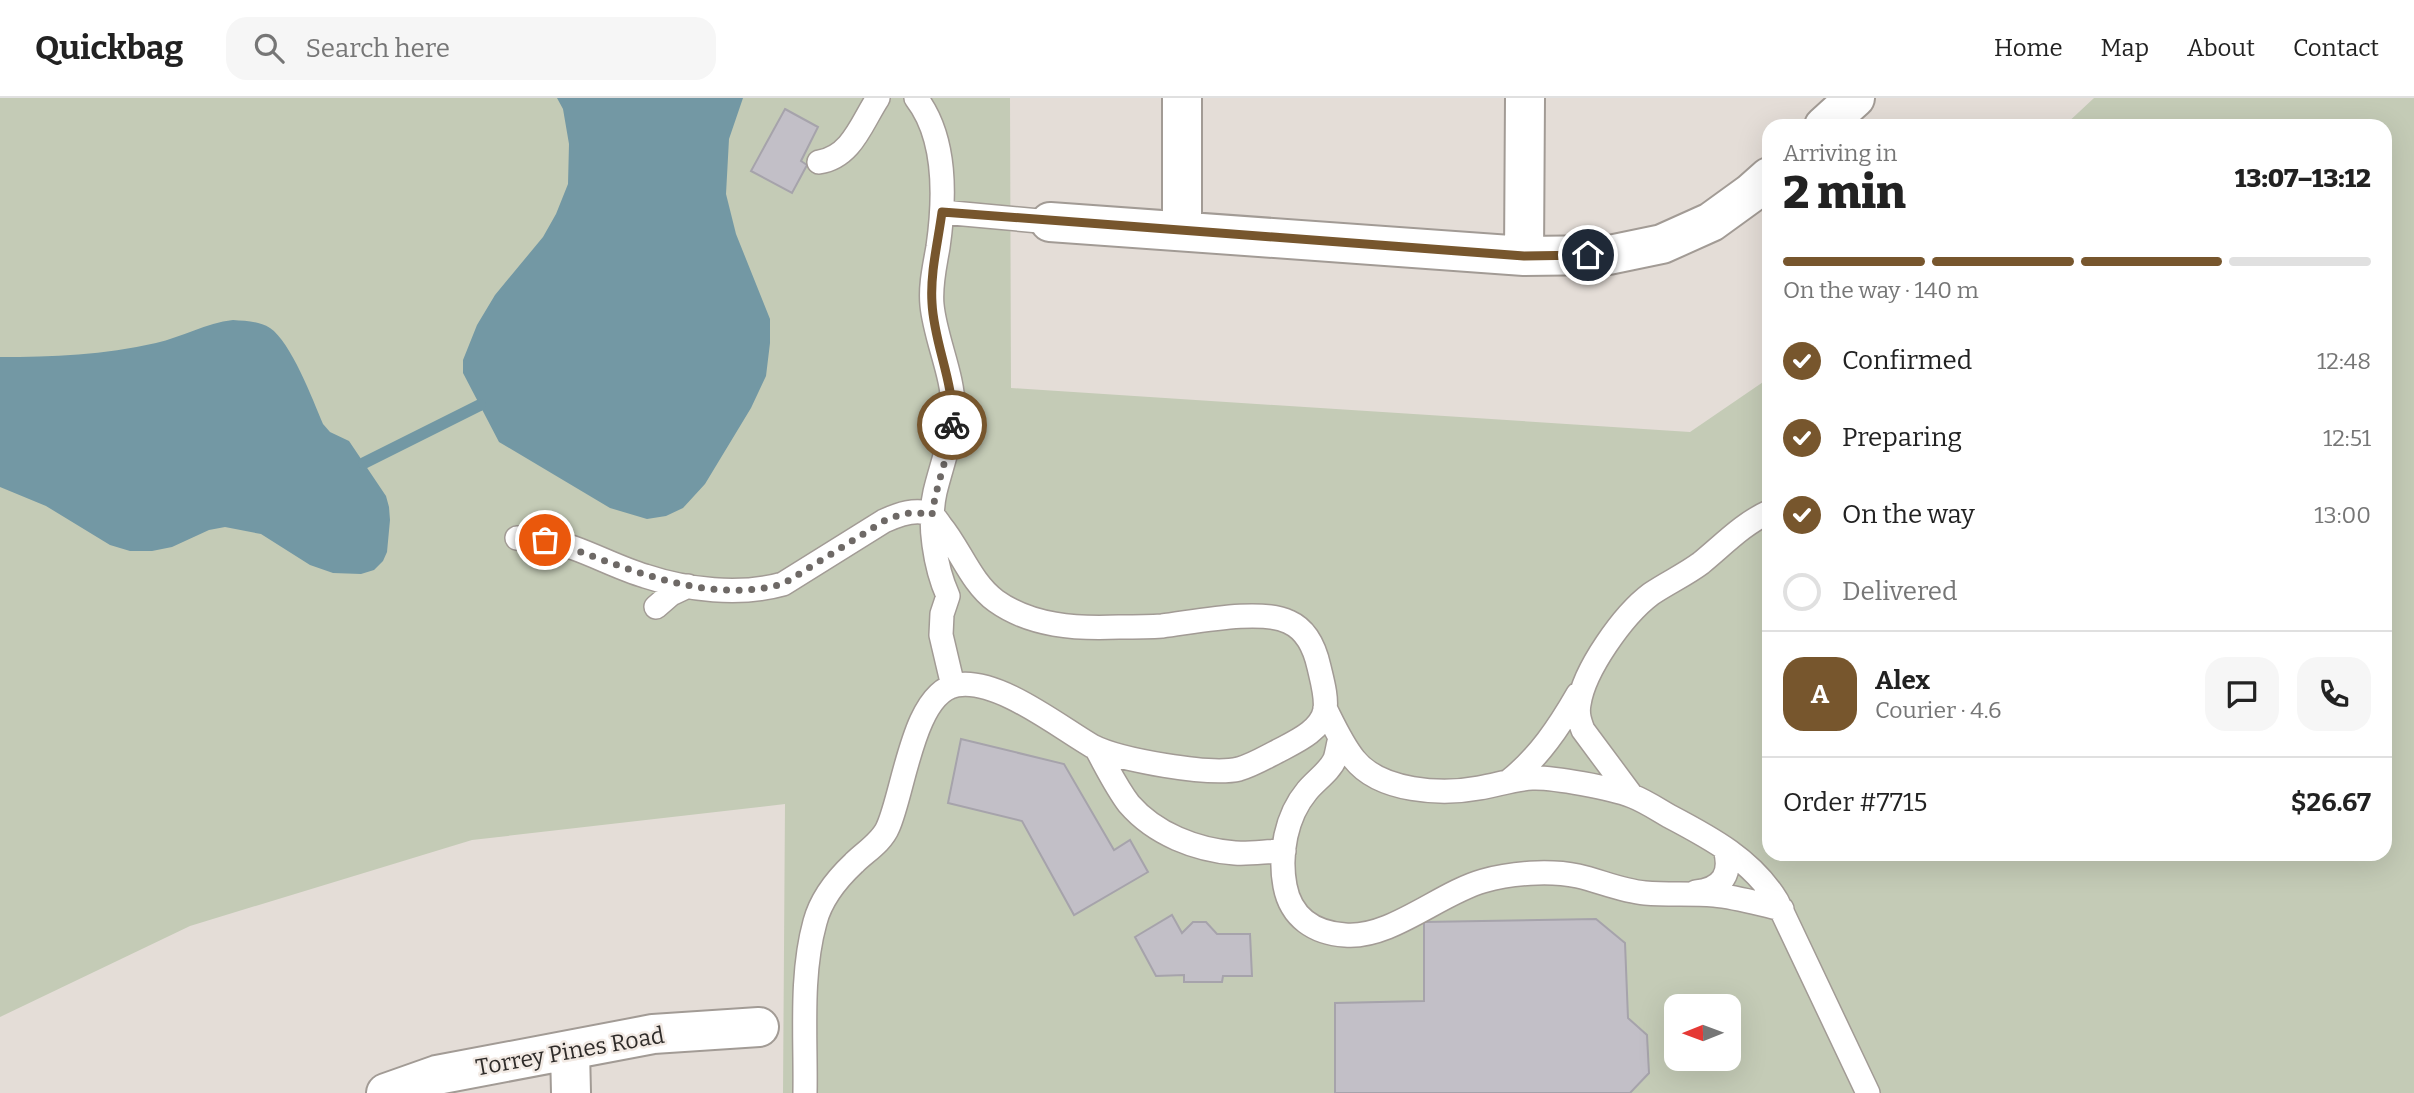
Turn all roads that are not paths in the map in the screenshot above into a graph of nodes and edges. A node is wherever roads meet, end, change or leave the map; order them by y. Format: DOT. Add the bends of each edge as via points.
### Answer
graph roads {
  1 [pos="878,98"];
  2 [pos="916,98"];
  3 [pos="1182,98"];
  4 [pos="1525,98"];
  5 [pos="1855,98"];
  6 [pos="1832,119"];
  7 [pos="819,162"];
  8 [pos="1762,183"];
  9 [pos="942,212"];
  10 [pos="1050,222"];
  11 [pos="1182,230"];
  12 [pos="1524,256"];
  13 [pos="932,515"];
  14 [pos="1762,516"];
  15 [pos="517,538"];
  16 [pos="688,586"];
  17 [pos="656,607"];
  18 [pos="1583,685"];
  19 [pos="953,686"];
  20 [pos="1325,708"];
  21 [pos="1340,738"];
  22 [pos="1096,748"];
  23 [pos="1509,781"];
  24 [pos="1632,796"];
  25 [pos="1725,849"];
  26 [pos="1284,851"];
  27 [pos="1680,893"];
  28 [pos="1782,909"];
  29 [pos="758,1027"];
  30 [pos="570,1050"];
  31 [pos="386,1093"];
  32 [pos="571,1093"];
  33 [pos="805,1093"];
  34 [pos="1868,1093"];
  1 -- 7 [label="lane" via="849,146"];
  2 -- 9 [label="lane" via="933,130 942,175"];
  3 -- 11 [label="street"];
  4 -- 12 [label="street"];
  5 -- 6 [label="street"];
  8 -- 12 [label="street" via="1711,222 1662,244 1609,255"];
  9 -- 10 [label="lane"];
  9 -- 13 [label="lane" via="932,304 953,405 950,441"];
  10 -- 11 [label="street"];
  11 -- 12 [label="street"];
  13 -- 16 [label="lane" via="914,512 884,521 783,584 742,590"];
  13 -- 19 [label="lane" via="948,596 941,635"];
  13 -- 20 [label="lane" via="993,599 1022,616 1049,624 1101,628 1260,616 1287,620 1310,640 1318,659"];
  14 -- 18 [label="lane" via="1682,577 1651,594 1612,638"];
  15 -- 16 [label="lane" via="545,540 645,576"];
  16 -- 17 [label="lane"];
  18 -- 23 [label="lane" via="1536,758"];
  18 -- 24 [label="lane" via="1578,719"];
  19 -- 22 [label="lane" via="978,686 1033,708"];
  19 -- 33 [label="lane" via="925,713 887,831 835,884 815,921 806,969"];
  20 -- 21 [label="lane"];
  20 -- 22 [label="lane" via="1321,720 1300,740 1239,769 1198,772"];
  21 -- 23 [label="lane" via="1368,773 1416,789 1457,791"];
  21 -- 26 [label="lane" via="1334,762 1296,805"];
  22 -- 26 [label="lane" via="1129,804 1157,828 1213,850"];
  23 -- 24 [label="lane" via="1533,778"];
  24 -- 25 [label="lane"];
  25 -- 27 [label="lane" via="1729,863 1720,883 1707,891"];
  25 -- 28 [label="lane" via="1751,867"];
  26 -- 27 [label="lane" via="1290,905 1317,929 1348,936 1394,924 1454,892 1506,876 1574,876 1644,893"];
  27 -- 28 [label="lane" via="1743,899"];
  28 -- 34 [label="lane"];
  29 -- 30 [label="street, Torrey Pines Road" via="653,1034"];
  30 -- 31 [label="street, Torrey Pines Road" via="438,1075"];
  30 -- 32 [label="street"];
}
